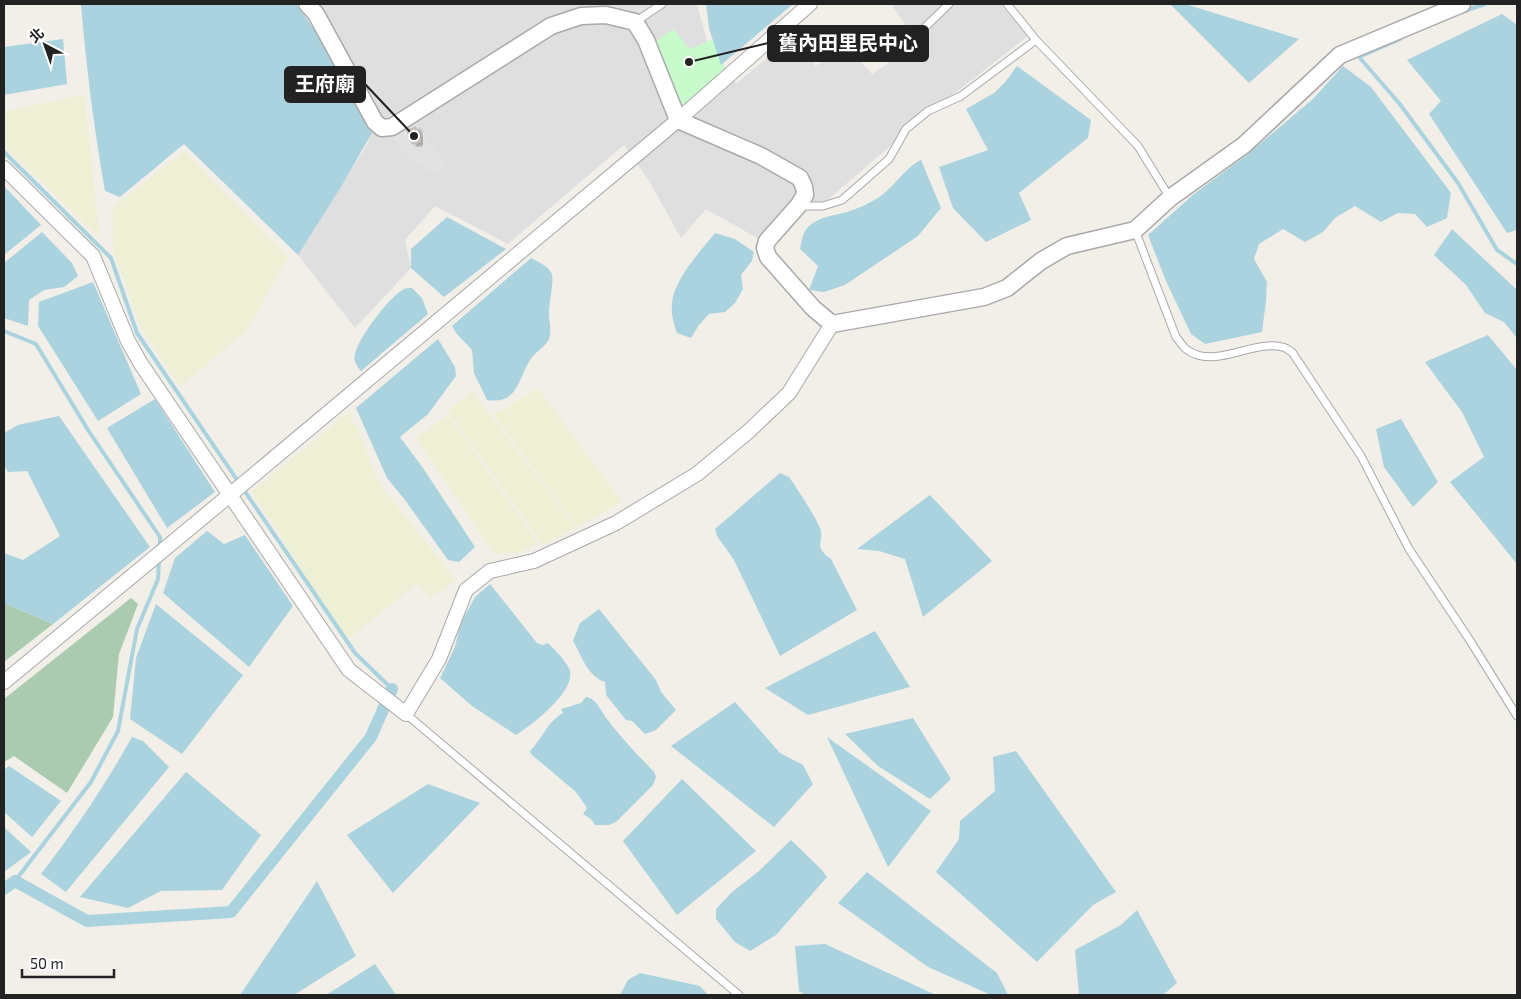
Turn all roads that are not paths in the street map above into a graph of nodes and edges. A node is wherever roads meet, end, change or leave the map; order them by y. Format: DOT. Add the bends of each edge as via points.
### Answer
graph roads {
  1 [pos="306,4"];
  2 [pos="662,4"];
  3 [pos="810,4"];
  4 [pos="949,4"];
  5 [pos="1007,4"];
  6 [pos="1462,4"];
  7 [pos="635,22"];
  8 [pos="918,33"];
  9 [pos="1036,40"];
  10 [pos="678,120"];
  11 [pos="4,168"];
  12 [pos="1170,198"];
  13 [pos="798,206"];
  14 [pos="1134,230"];
  15 [pos="832,324"];
  16 [pos="231,494"];
  17 [pos="4,682"];
  18 [pos="406,714"];
  19 [pos="1517,716"];
  20 [pos="740,995"];
  1 -- 7 [label="street" via="316,14 375,122 382,128 392,127 551,26 581,16 606,15"];
  2 -- 7 [label="lane"];
  3 -- 10 [label="street"];
  4 -- 8 [label="lane"];
  5 -- 9 [label="lane"];
  6 -- 12 [label="street" via="1340,55 1244,144"];
  7 -- 10 [label="street" via="646,40"];
  9 -- 12 [label="lane" via="1138,146"];
  9 -- 13 [label="lane" via="961,96 928,111 906,130 890,159 842,200 824,206"];
  10 -- 13 [label="street" via="761,156 800,178 805,195"];
  10 -- 16 [label="street"];
  11 -- 16 [label="street" via="93,256 128,341 141,364"];
  12 -- 14 [label="street"];
  13 -- 15 [label="street" via="767,241 765,248 768,257"];
  14 -- 15 [label="street" via="1068,246 1041,261 1008,288 984,297"];
  14 -- 19 [label="lane" via="1176,337 1186,349 1202,356 1219,356 1269,346 1283,347 1292,352 1361,456 1409,549"];
  15 -- 18 [label="street" via="789,393 696,474 616,522 534,561 490,571 466,590 439,659"];
  16 -- 17 [label="street"];
  16 -- 18 [label="street" via="349,670"];
  18 -- 20 [label="lane"];
}
